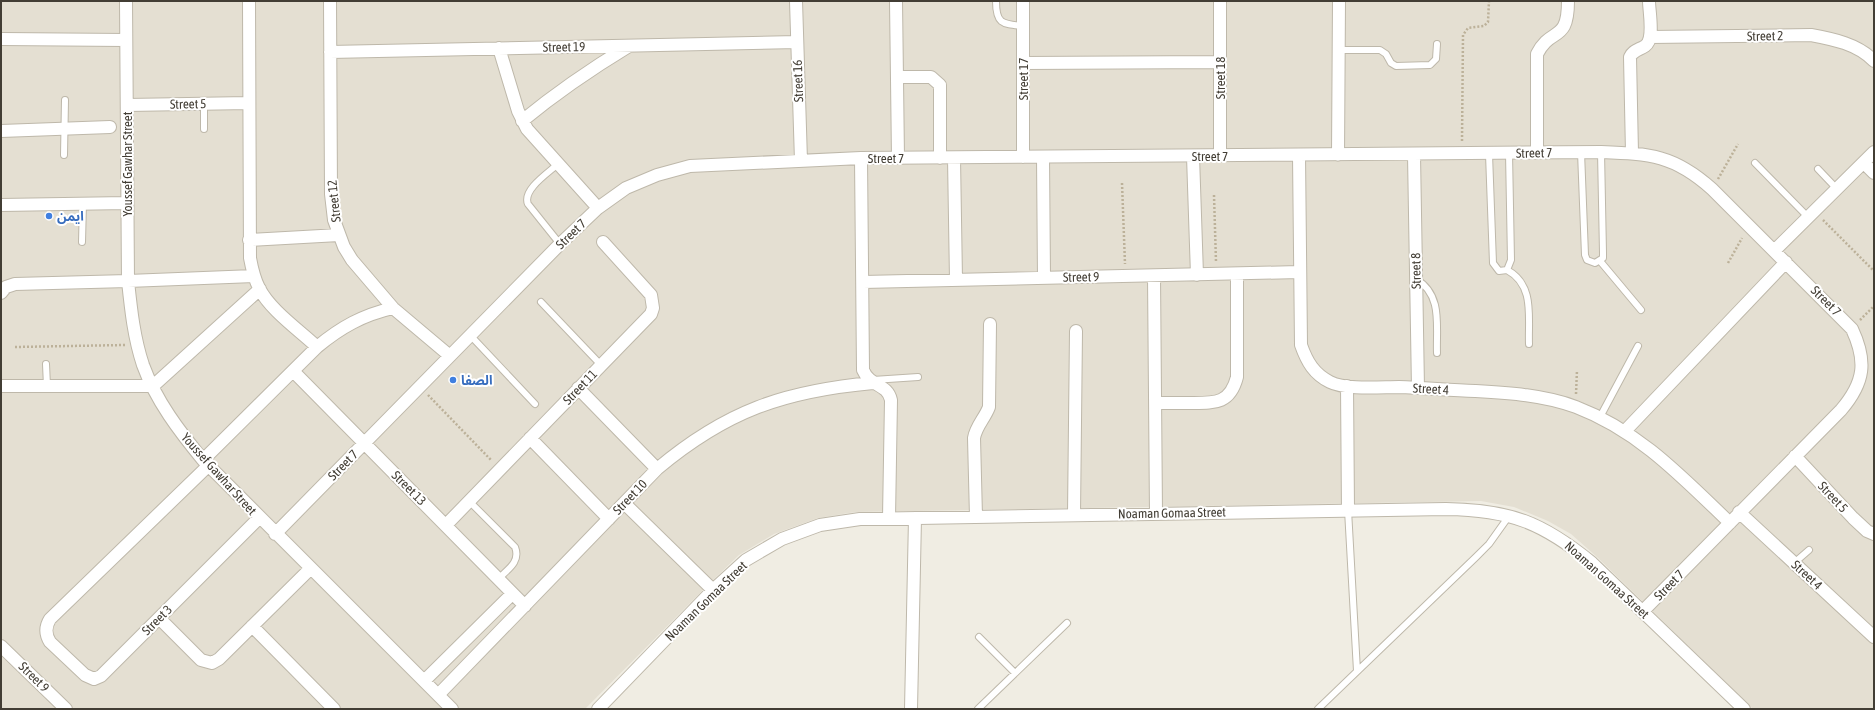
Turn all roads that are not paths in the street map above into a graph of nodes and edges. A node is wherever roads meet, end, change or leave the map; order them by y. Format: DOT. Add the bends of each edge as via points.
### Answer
graph roads {
  1 [pos="126,1"];
  2 [pos="249,1"];
  3 [pos="330,1"];
  4 [pos="796,1"];
  5 [pos="896,1"];
  6 [pos="996,1"];
  7 [pos="1023,1"];
  8 [pos="1220,1"];
  9 [pos="1339,1"];
  10 [pos="1568,1"];
  11 [pos="1648,1"];
  12 [pos="1023,26"];
  13 [pos="1650,37"];
  14 [pos="1,39"];
  15 [pos="126,40"];
  16 [pos="797,42"];
  17 [pos="1437,44"];
  18 [pos="631,45"];
  19 [pos="499,48"];
  20 [pos="1338,50"];
  21 [pos="330,52"];
  22 [pos="1874,61"];
  23 [pos="1220,62"];
  24 [pos="1023,63"];
  25 [pos="897,77"];
  26 [pos="64,100"];
  27 [pos="249,103"];
  28 [pos="204,104"];
  29 [pos="127,105"];
  30 [pos="522,121"];
  31 [pos="110,127"];
  32 [pos="64,128"];
  33 [pos="204,129"];
  34 [pos="1,131"];
  35 [pos="1581,152"];
  36 [pos="1601,152"];
  37 [pos="1874,152"];
  38 [pos="1509,153"];
  39 [pos="1537,153"];
  40 [pos="1489,154"];
  41 [pos="1632,154"];
  42 [pos="64,155"];
  43 [pos="1299,155"];
  44 [pos="1338,155"];
  45 [pos="1414,155"];
  46 [pos="1193,156"];
  47 [pos="1220,156"];
  48 [pos="1024,157"];
  49 [pos="1043,157"];
  50 [pos="861,158"];
  51 [pos="898,158"];
  52 [pos="940,158"];
  53 [pos="954,158"];
  54 [pos="801,161"];
  55 [pos="1864,162"];
  56 [pos="1755,163"];
  57 [pos="558,164"];
  58 [pos="1818,169"];
  59 [pos="1874,173"];
  60 [pos="1837,189"];
  61 [pos="83,203"];
  62 [pos="127,203"];
  63 [pos="1,204"];
  64 [pos="598,208"];
  65 [pos="1811,214"];
  66 [pos="339,235"];
  67 [pos="249,240"];
  68 [pos="82,242"];
  69 [pos="603,242"];
  70 [pos="560,244"];
  71 [pos="1774,250"];
  72 [pos="1600,262"];
  73 [pos="1786,262"];
  74 [pos="1508,270"];
  75 [pos="1300,272"];
  76 [pos="1237,274"];
  77 [pos="1197,275"];
  78 [pos="254,276"];
  79 [pos="1154,276"];
  80 [pos="1044,278"];
  81 [pos="1416,279"];
  82 [pos="956,280"];
  83 [pos="128,282"];
  84 [pos="863,282"];
  85 [pos="260,289"];
  86 [pos="1,293"];
  87 [pos="541,302"];
  88 [pos="393,308"];
  89 [pos="1641,310"];
  90 [pos="990,324"];
  91 [pos="1076,331"];
  92 [pos="470,335"];
  93 [pos="1529,344"];
  94 [pos="1638,346"];
  95 [pos="317,347"];
  96 [pos="1437,353"];
  97 [pos="450,356"];
  98 [pos="46,364"];
  99 [pos="601,365"];
  100 [pos="293,371"];
  101 [pos="918,377"];
  102 [pos="871,382"];
  103 [pos="1,386"];
  104 [pos="47,386"];
  105 [pos="153,386"];
  106 [pos="1347,386"];
  107 [pos="578,388"];
  108 [pos="1418,388"];
  109 [pos="1156,403"];
  110 [pos="534,404"];
  111 [pos="1600,417"];
  112 [pos="1625,431"];
  113 [pos="530,438"];
  114 [pos="364,444"];
  115 [pos="1795,456"];
  116 [pos="206,463"];
  117 [pos="657,469"];
  118 [pos="469,501"];
  119 [pos="624,503"];
  120 [pos="1348,510"];
  121 [pos="1740,512"];
  122 [pos="1156,514"];
  123 [pos="1074,515"];
  124 [pos="976,516"];
  125 [pos="1509,516"];
  126 [pos="259,518"];
  127 [pos="889,518"];
  128 [pos="914,518"];
  129 [pos="609,519"];
  130 [pos="1730,522"];
  131 [pos="446,525"];
  132 [pos="276,534"];
  133 [pos="1874,534"];
  134 [pos="1809,550"];
  135 [pos="1794,563"];
  136 [pos="310,569"];
  137 [pos="498,579"];
  138 [pos="713,590"];
  139 [pos="512,594"];
  140 [pos="525,606"];
  141 [pos="1643,611"];
  142 [pos="159,618"];
  143 [pos="1067,623"];
  144 [pos="252,626"];
  145 [pos="978,637"];
  146 [pos="1874,637"];
  147 [pos="1,646"];
  148 [pos="1357,671"];
  149 [pos="1015,673"];
  150 [pos="424,681"];
  151 [pos="443,704"];
  152 [pos="66,709"];
  153 [pos="334,709"];
  154 [pos="598,709"];
  155 [pos="911,709"];
  156 [pos="978,709"];
  157 [pos="1318,709"];
  158 [pos="1744,709"];
  1 -- 15 [label="street, Youssef Gawhar Street"];
  2 -- 27 [label="street"];
  3 -- 21 [label="street, Street 12"];
  4 -- 16 [label="street, Street 16"];
  5 -- 25 [label="street"];
  6 -- 12 [label="lane" via="997,15 1002,22"];
  7 -- 12 [label="street, Street 17"];
  8 -- 23 [label="street, Street 18"];
  9 -- 20 [label="street"];
  10 -- 39 [label="street" via="1568,16 1563,29 1546,42 1537,54"];
  11 -- 13 [label="street"];
  12 -- 24 [label="street, Street 17"];
  13 -- 22 [label="street, Street 2" via="1811,35 1832,38 1853,46"];
  13 -- 41 [label="street" via="1647,44 1634,51 1630,57"];
  14 -- 15 [label="street"];
  15 -- 29 [label="street, Youssef Gawhar Street"];
  16 -- 18 [label="street, Street 19"];
  16 -- 54 [label="street, Street 16"];
  17 -- 20 [label="lane" via="1436,59 1430,65 1396,66 1380,50"];
  18 -- 19 [label="street, Street 19"];
  18 -- 30 [label="street" via="556,93"];
  19 -- 21 [label="street, Street 19"];
  19 -- 30 [label="street"];
  20 -- 44 [label="street"];
  21 -- 66 [label="street, Street 12" via="332,207"];
  23 -- 24 [label="street"];
  23 -- 47 [label="street, Street 18"];
  24 -- 48 [label="street, Street 17"];
  25 -- 51 [label="street"];
  25 -- 52 [label="street" via="931,77 940,85"];
  26 -- 32 [label="lane"];
  27 -- 28 [label="street, Street 5"];
  27 -- 67 [label="street"];
  28 -- 29 [label="street, Street 5"];
  28 -- 33 [label="lane"];
  29 -- 62 [label="street, Youssef Gawhar Street"];
  30 -- 57 [label="street"];
  31 -- 32 [label="street"];
  32 -- 34 [label="street"];
  32 -- 42 [label="lane"];
  35 -- 36 [label="street, Street 7"];
  35 -- 39 [label="street, Street 7"];
  35 -- 72 [label="lane" via="1585,256 1591,263"];
  36 -- 41 [label="street, Street 7"];
  36 -- 72 [label="lane" via="1603,253"];
  37 -- 55 [label="street"];
  38 -- 39 [label="street, Street 7"];
  38 -- 40 [label="street, Street 7"];
  38 -- 74 [label="lane" via="1511,260"];
  40 -- 45 [label="street, Street 7"];
  40 -- 74 [label="lane" via="1493,263 1499,271"];
  41 -- 71 [label="street, Street 7" via="1670,160 1688,169"];
  43 -- 44 [label="street, Street 7"];
  43 -- 47 [label="street, Street 7"];
  43 -- 75 [label="street, Street 4"];
  44 -- 45 [label="street, Street 7"];
  45 -- 81 [label="street, Street 8"];
  46 -- 47 [label="street, Street 7"];
  46 -- 49 [label="street, Street 7"];
  46 -- 77 [label="street"];
  48 -- 49 [label="street, Street 7"];
  48 -- 53 [label="street, Street 7"];
  49 -- 80 [label="street"];
  50 -- 51 [label="street, Street 7"];
  50 -- 54 [label="street, Street 7"];
  50 -- 84 [label="street"];
  51 -- 52 [label="street, Street 7"];
  52 -- 53 [label="street, Street 7"];
  53 -- 82 [label="street"];
  54 -- 64 [label="street, Street 7" via="690,166 657,175 632,186"];
  55 -- 59 [label="street"];
  55 -- 60 [label="street"];
  56 -- 65 [label="lane"];
  57 -- 64 [label="street"];
  57 -- 70 [label="lane" via="529,191 526,197 528,204"];
  58 -- 60 [label="lane"];
  60 -- 65 [label="street"];
  61 -- 62 [label="street"];
  61 -- 63 [label="street"];
  61 -- 68 [label="lane"];
  62 -- 83 [label="street, Youssef Gawhar Street"];
  64 -- 70 [label="street, Street 7"];
  65 -- 71 [label="street"];
  66 -- 67 [label="street"];
  66 -- 88 [label="street, Street 12" via="352,260"];
  67 -- 78 [label="street"];
  69 -- 99 [label="street, Street 11" via="651,295 653,301 651,314"];
  70 -- 92 [label="street, Street 7"];
  71 -- 73 [label="street, Street 7"];
  72 -- 89 [label="lane"];
  73 -- 112 [label="street"];
  73 -- 115 [label="street, Street 7" via="1852,328 1862,362 1860,380 1853,396"];
  74 -- 93 [label="lane" via="1522,280 1526,288"];
  75 -- 76 [label="street, Street 9"];
  75 -- 106 [label="street, Street 4" via="1301,345 1307,361 1317,374 1331,383"];
  76 -- 77 [label="street, Street 9"];
  76 -- 109 [label="street" via="1237,377 1229,395 1211,403"];
  77 -- 79 [label="street, Street 9"];
  78 -- 83 [label="street"];
  78 -- 85 [label="street"];
  79 -- 80 [label="street, Street 9"];
  79 -- 109 [label="street"];
  80 -- 82 [label="street, Street 9"];
  81 -- 96 [label="lane" via="1430,289 1434,297"];
  81 -- 108 [label="street, Street 8"];
  82 -- 84 [label="street, Street 9"];
  83 -- 86 [label="street" via="14,284 6,287"];
  83 -- 105 [label="street, Youssef Gawhar Street" via="138,344"];
  84 -- 102 [label="street" via="863,370"];
  85 -- 95 [label="street" via="273,306"];
  85 -- 105 [label="street"];
  87 -- 99 [label="lane"];
  88 -- 95 [label="street" via="372,313 352,322"];
  88 -- 97 [label="street, Street 12"];
  90 -- 124 [label="street" via="989,407 977,427 974,438"];
  91 -- 123 [label="street"];
  92 -- 97 [label="street, Street 7"];
  92 -- 110 [label="lane"];
  94 -- 111 [label="lane"];
  95 -- 100 [label="street"];
  97 -- 114 [label="street, Street 7"];
  98 -- 104 [label="lane"];
  99 -- 107 [label="street, Street 11"];
  100 -- 114 [label="street, Street 13"];
  100 -- 116 [label="street"];
  101 -- 102 [label="lane"];
  102 -- 117 [label="street, Street 10" via="814,390 765,403 718,424"];
  102 -- 127 [label="street" via="885,388 891,400"];
  103 -- 104 [label="street"];
  104 -- 105 [label="street"];
  105 -- 116 [label="street, Youssef Gawhar Street" via="168,414"];
  106 -- 108 [label="street, Street 4"];
  106 -- 120 [label="street"];
  107 -- 113 [label="street, Street 11"];
  107 -- 117 [label="street"];
  108 -- 111 [label="street, Street 4" via="1545,398 1575,406"];
  109 -- 122 [label="street"];
  111 -- 112 [label="street, Street 4"];
  112 -- 130 [label="street, Street 4" via="1664,460"];
  113 -- 118 [label="street, Street 11"];
  113 -- 129 [label="street"];
  114 -- 131 [label="street, Street 13"];
  114 -- 132 [label="street, Street 7"];
  115 -- 121 [label="street, Street 7"];
  115 -- 133 [label="street, Street 5" via="1853,518"];
  116 -- 126 [label="street, Youssef Gawhar Street"];
  116 -- 142 [label="street, Street 3" via="50,619 46,628 47,638 84,675 94,679 101,676"];
  117 -- 119 [label="street, Street 10"];
  118 -- 131 [label="street, Street 11"];
  118 -- 137 [label="lane" via="515,548 515,562"];
  119 -- 129 [label="street, Street 10"];
  119 -- 138 [label="street"];
  120 -- 122 [label="street, Noaman Gomaa Street"];
  120 -- 125 [label="street, Noaman Gomaa Street" via="1478,510"];
  120 -- 148 [label="lane"];
  121 -- 130 [label="street, Street 7"];
  121 -- 135 [label="street, Street 4"];
  122 -- 123 [label="street, Noaman Gomaa Street"];
  123 -- 124 [label="street, Noaman Gomaa Street"];
  124 -- 128 [label="street, Noaman Gomaa Street"];
  125 -- 141 [label="street, Noaman Gomaa Street" via="1540,527 1567,543"];
  125 -- 148 [label="lane" via="1489,544"];
  126 -- 132 [label="street, Youssef Gawhar Street"];
  126 -- 142 [label="street, Street 3"];
  127 -- 128 [label="street, Noaman Gomaa Street"];
  127 -- 138 [label="street, Noaman Gomaa Street" via="820,525 782,539 746,560"];
  128 -- 155 [label="street"];
  129 -- 140 [label="street, Street 10"];
  130 -- 141 [label="street, Street 7"];
  131 -- 137 [label="street, Street 13"];
  132 -- 136 [label="street, Youssef Gawhar Street"];
  134 -- 135 [label="lane"];
  135 -- 146 [label="street, Street 4"];
  136 -- 144 [label="street"];
  136 -- 150 [label="street, Youssef Gawhar Street"];
  137 -- 139 [label="street, Street 13"];
  138 -- 154 [label="street, Noaman Gomaa Street"];
  139 -- 140 [label="street, Street 13"];
  139 -- 150 [label="street"];
  140 -- 151 [label="street, Street 10"];
  141 -- 158 [label="street, Noaman Gomaa Street"];
  142 -- 144 [label="street" via="201,660 208,663 219,659"];
  143 -- 149 [label="lane"];
  144 -- 153 [label="street"];
  145 -- 149 [label="lane"];
  147 -- 152 [label="street, Street 9"];
  148 -- 157 [label="lane"];
  149 -- 156 [label="lane"];
  150 -- 151 [label="street, Youssef Gawhar Street"];
}
